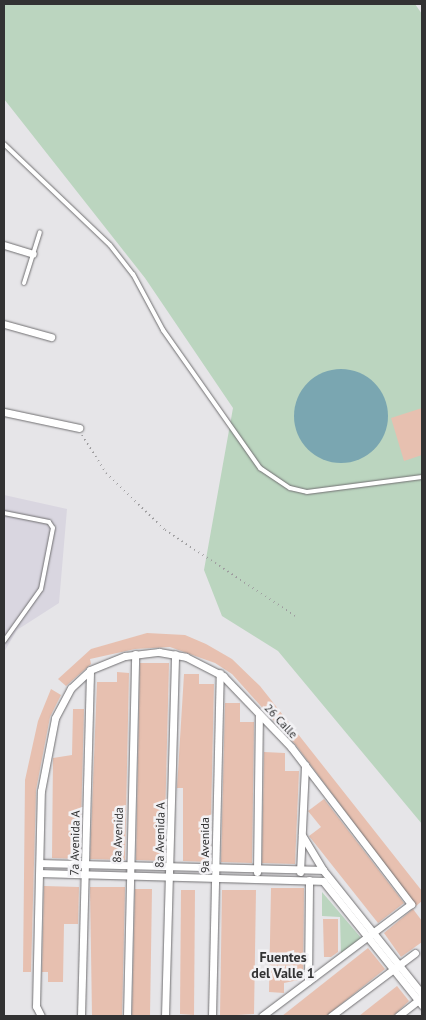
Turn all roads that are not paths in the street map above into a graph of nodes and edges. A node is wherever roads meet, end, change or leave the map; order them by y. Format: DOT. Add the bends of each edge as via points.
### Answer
graph roads {
  1 [pos="4,144"];
  2 [pos="40,232"];
  3 [pos="4,245"];
  4 [pos="33,254"];
  5 [pos="24,283"];
  6 [pos="4,324"];
  7 [pos="51,337"];
  8 [pos="4,412"];
  9 [pos="79,428"];
  10 [pos="422,477"];
  11 [pos="4,512"];
  12 [pos="4,640"];
  13 [pos="135,654"];
  14 [pos="175,654"];
  15 [pos="90,670"];
  16 [pos="220,673"];
  17 [pos="259,714"];
  18 [pos="305,765"];
  19 [pos="302,835"];
  20 [pos="40,863"];
  21 [pos="86,865"];
  22 [pos="129,865"];
  23 [pos="170,867"];
  24 [pos="216,868"];
  25 [pos="257,869"];
  26 [pos="300,869"];
  27 [pos="323,870"];
  28 [pos="41,873"];
  29 [pos="86,875"];
  30 [pos="129,876"];
  31 [pos="170,876"];
  32 [pos="216,877"];
  33 [pos="257,878"];
  34 [pos="300,879"];
  35 [pos="309,880"];
  36 [pos="376,932"];
  37 [pos="369,936"];
  38 [pos="414,953"];
  39 [pos="397,966"];
  40 [pos="308,980"];
  41 [pos="421,999"];
  42 [pos="40,1016"];
  43 [pos="81,1016"];
  44 [pos="126,1016"];
  45 [pos="165,1016"];
  46 [pos="212,1016"];
  47 [pos="262,1016"];
  48 [pos="332,1016"];
  49 [pos="398,1016"];
  1 -- 10 [label="lane" via="110,246 133,274 163,330 260,468 290,488 307,492"];
  2 -- 4 [label="lane"];
  3 -- 4 [label="street"];
  4 -- 5 [label="lane"];
  6 -- 7 [label="street"];
  8 -- 9 [label="street"];
  11 -- 12 [label="lane" via="49,522 53,528 41,589"];
  13 -- 14 [label="street, 26 Calle"];
  13 -- 15 [label="street, 26 Calle"];
  13 -- 22 [label="street, 8a Avenida"];
  14 -- 16 [label="street, 26 Calle"];
  14 -- 23 [label="street, 8a Avenida A"];
  15 -- 20 [label="street" via="62,701 48,742 41,791"];
  15 -- 21 [label="street, 7a Avenida A"];
  16 -- 17 [label="street, 26 Calle"];
  16 -- 24 [label="street, 9a Avenida"];
  17 -- 18 [label="street, 26 Calle"];
  17 -- 25 [label="street"];
  18 -- 19 [label="street"];
  18 -- 36 [label="street, 26 Calle" via="411,904"];
  19 -- 26 [label="street"];
  19 -- 27 [label="street"];
  20 -- 21 [label="street"];
  20 -- 28 [label="street"];
  21 -- 22 [label="street"];
  21 -- 29 [label="street, 7a Avenida A"];
  22 -- 23 [label="street"];
  22 -- 30 [label="street, 8a Avenida"];
  23 -- 24 [label="street"];
  23 -- 31 [label="street, 8a Avenida A"];
  24 -- 25 [label="street"];
  24 -- 32 [label="street, 9a Avenida"];
  25 -- 26 [label="street"];
  25 -- 33 [label="street"];
  26 -- 27 [label="street"];
  26 -- 34 [label="street"];
  27 -- 36 [label="street"];
  28 -- 29 [label="street"];
  28 -- 42 [label="street" via="36,1006"];
  29 -- 30 [label="street"];
  29 -- 43 [label="street, 7a Avenida A"];
  30 -- 31 [label="street"];
  30 -- 44 [label="street, 8a Avenida"];
  31 -- 32 [label="street"];
  31 -- 45 [label="street, 8a Avenida A"];
  32 -- 33 [label="street"];
  32 -- 46 [label="street, 9a Avenida"];
  33 -- 34 [label="street"];
  34 -- 35 [label="street"];
  35 -- 37 [label="street" via="325,883"];
  35 -- 40 [label="street"];
  36 -- 37 [label="street"];
  36 -- 39 [label="street"];
  37 -- 39 [label="street"];
  37 -- 40 [label="street"];
  38 -- 39 [label="street"];
  39 -- 41 [label="street"];
  39 -- 48 [label="street"];
  40 -- 47 [label="street"];
  41 -- 49 [label="street"];
}
